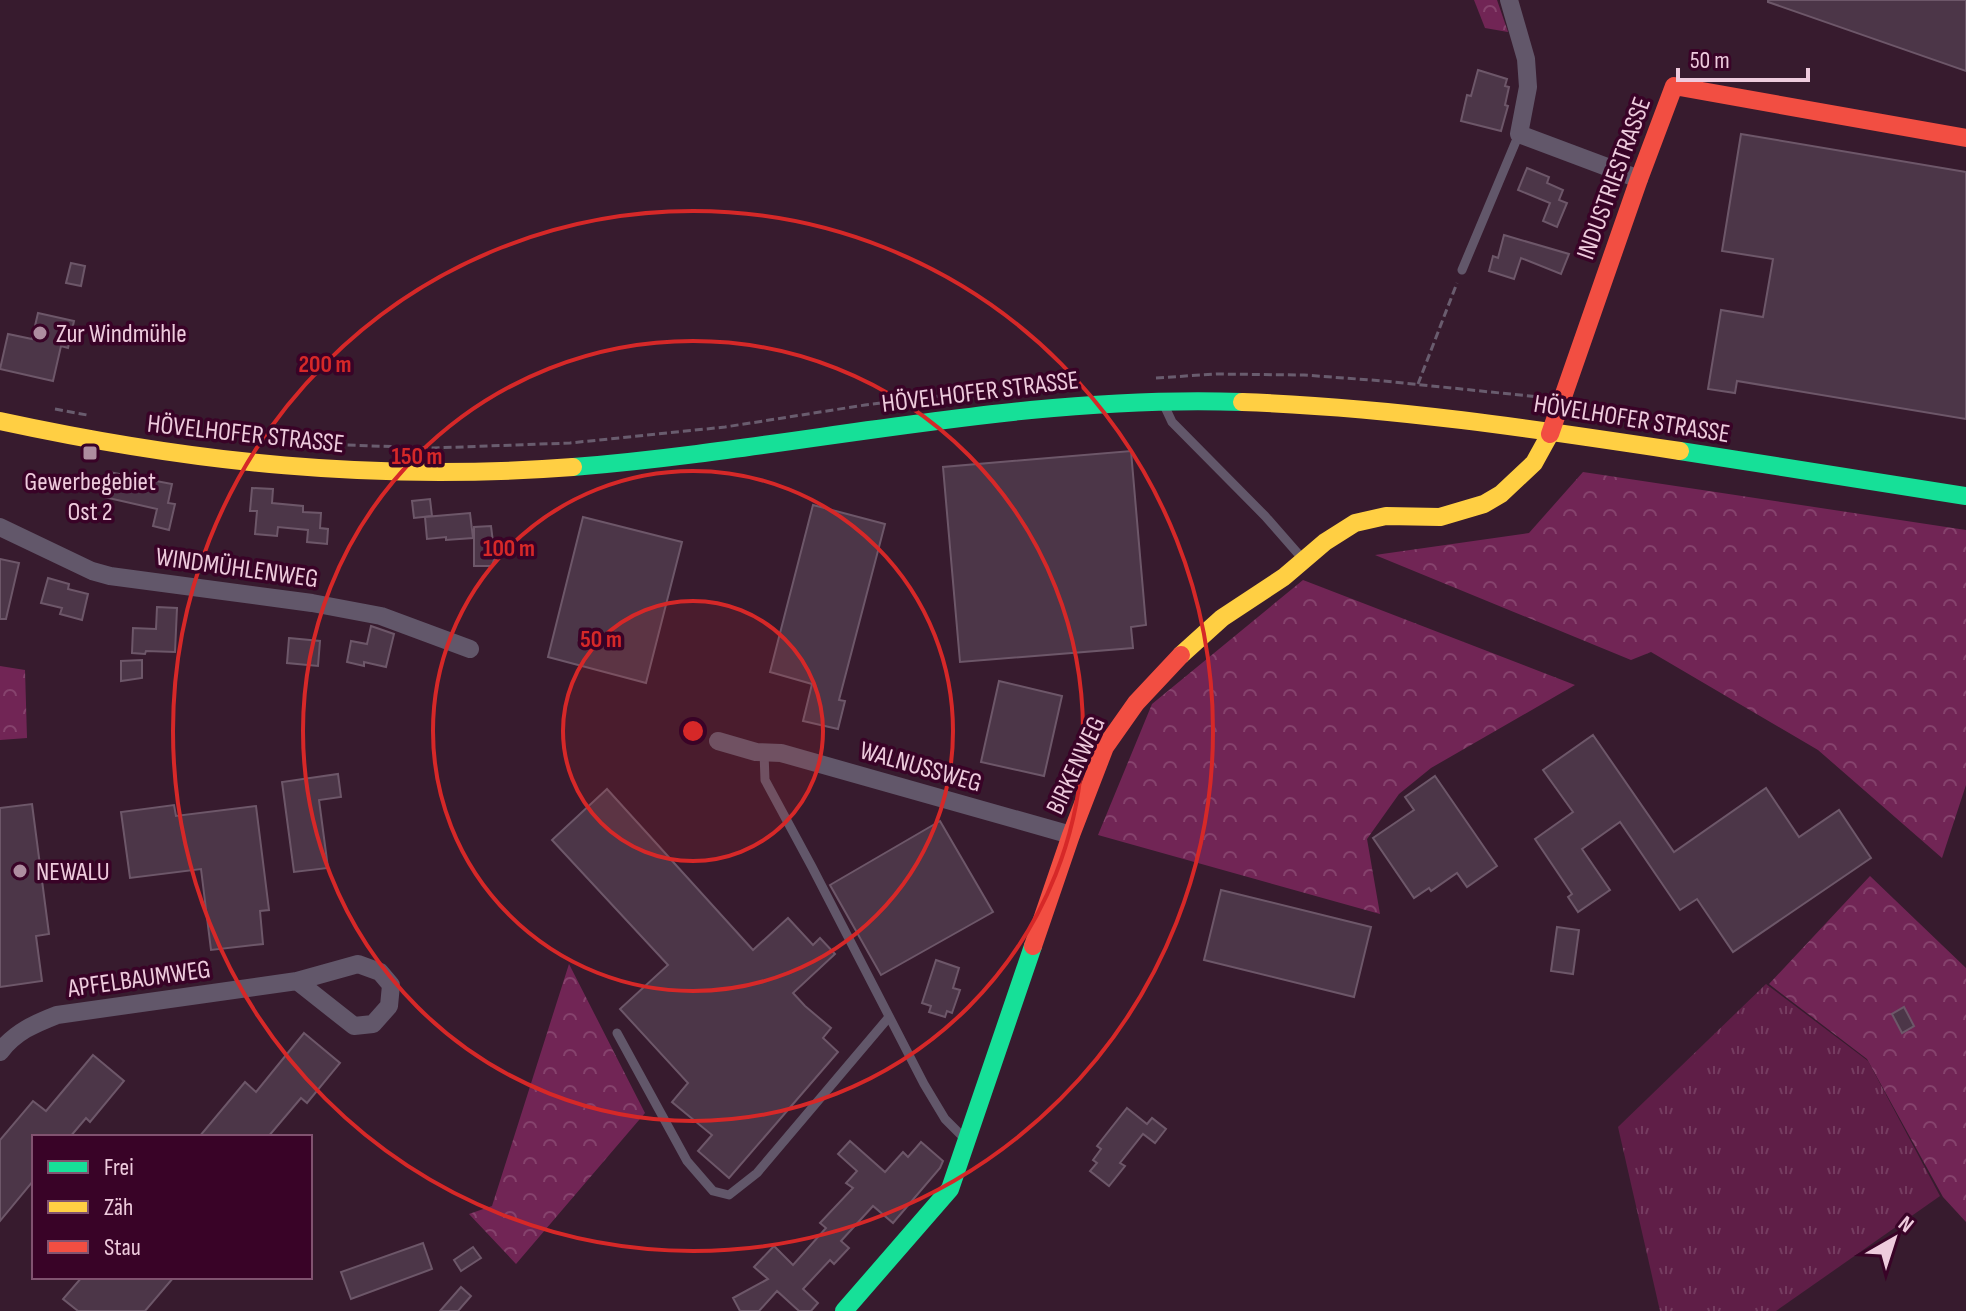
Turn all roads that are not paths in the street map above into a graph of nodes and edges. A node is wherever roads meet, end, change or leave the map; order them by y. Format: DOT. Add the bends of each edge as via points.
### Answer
graph roads {
  1 [pos="1509,0"];
  2 [pos="1519,134"];
  3 [pos="1966,138"];
  4 [pos="1639,179"];
  5 [pos="1462,270"];
  6 [pos="1162,401"];
  7 [pos="0,421"];
  8 [pos="1551,431"];
  9 [pos="1966,496"];
  10 [pos="0,527"];
  11 [pos="1303,560"];
  12 [pos="470,649"];
  13 [pos="718,741"];
  14 [pos="760,752"];
  15 [pos="1071,835"];
  16 [pos="297,981"];
  17 [pos="889,1017"];
  18 [pos="617,1033"];
  19 [pos="0,1052"];
  20 [pos="967,1142"];
  21 [pos="844,1311"];
  1 -- 2 [label="street" via="1526,59 1528,87"];
  2 -- 4 [label="street"];
  2 -- 5 [label="lane"];
  3 -- 4 [label="main road, INDUSTRIESTRASSE" via="1674,86"];
  4 -- 8 [label="main road, INDUSTRIESTRASSE"];
  6 -- 7 [label="main road, HÖVELHOFER STRASSE" via="972,415 729,451 500,471 283,467 136,449"];
  6 -- 8 [label="main road, HÖVELHOFER STRASSE" via="1394,411"];
  6 -- 11 [label="lane" via="1172,422"];
  8 -- 9 [label="main road, HÖVELHOFER STRASSE"];
  8 -- 11 [label="main road, BIRKENWEG" via="1534,463 1484,504 1440,517 1386,516 1355,523"];
  10 -- 12 [label="street, WINDMÜHLENWEG" via="110,576 381,616"];
  11 -- 15 [label="main road, BIRKENWEG" via="1222,618 1136,703 1105,747"];
  13 -- 14 [label="street"];
  14 -- 15 [label="street, WALNUSSWEG" via="781,753"];
  14 -- 17 [label="lane" via="765,780"];
  15 -- 20 [label="main road, BIRKENWEG"];
  16 -- 16 [label="street, APFELBAUMWEG" via="358,964 380,972 391,985 389,1006 373,1024 354,1026"];
  16 -- 19 [label="street, APFELBAUMWEG" via="57,1015 10,1039"];
  17 -- 18 [label="lane" via="757,1173 729,1195 713,1191 687,1161"];
  17 -- 20 [label="lane" via="945,1119"];
  20 -- 21 [label="main road, BIRKENWEG" via="950,1189"];
}
